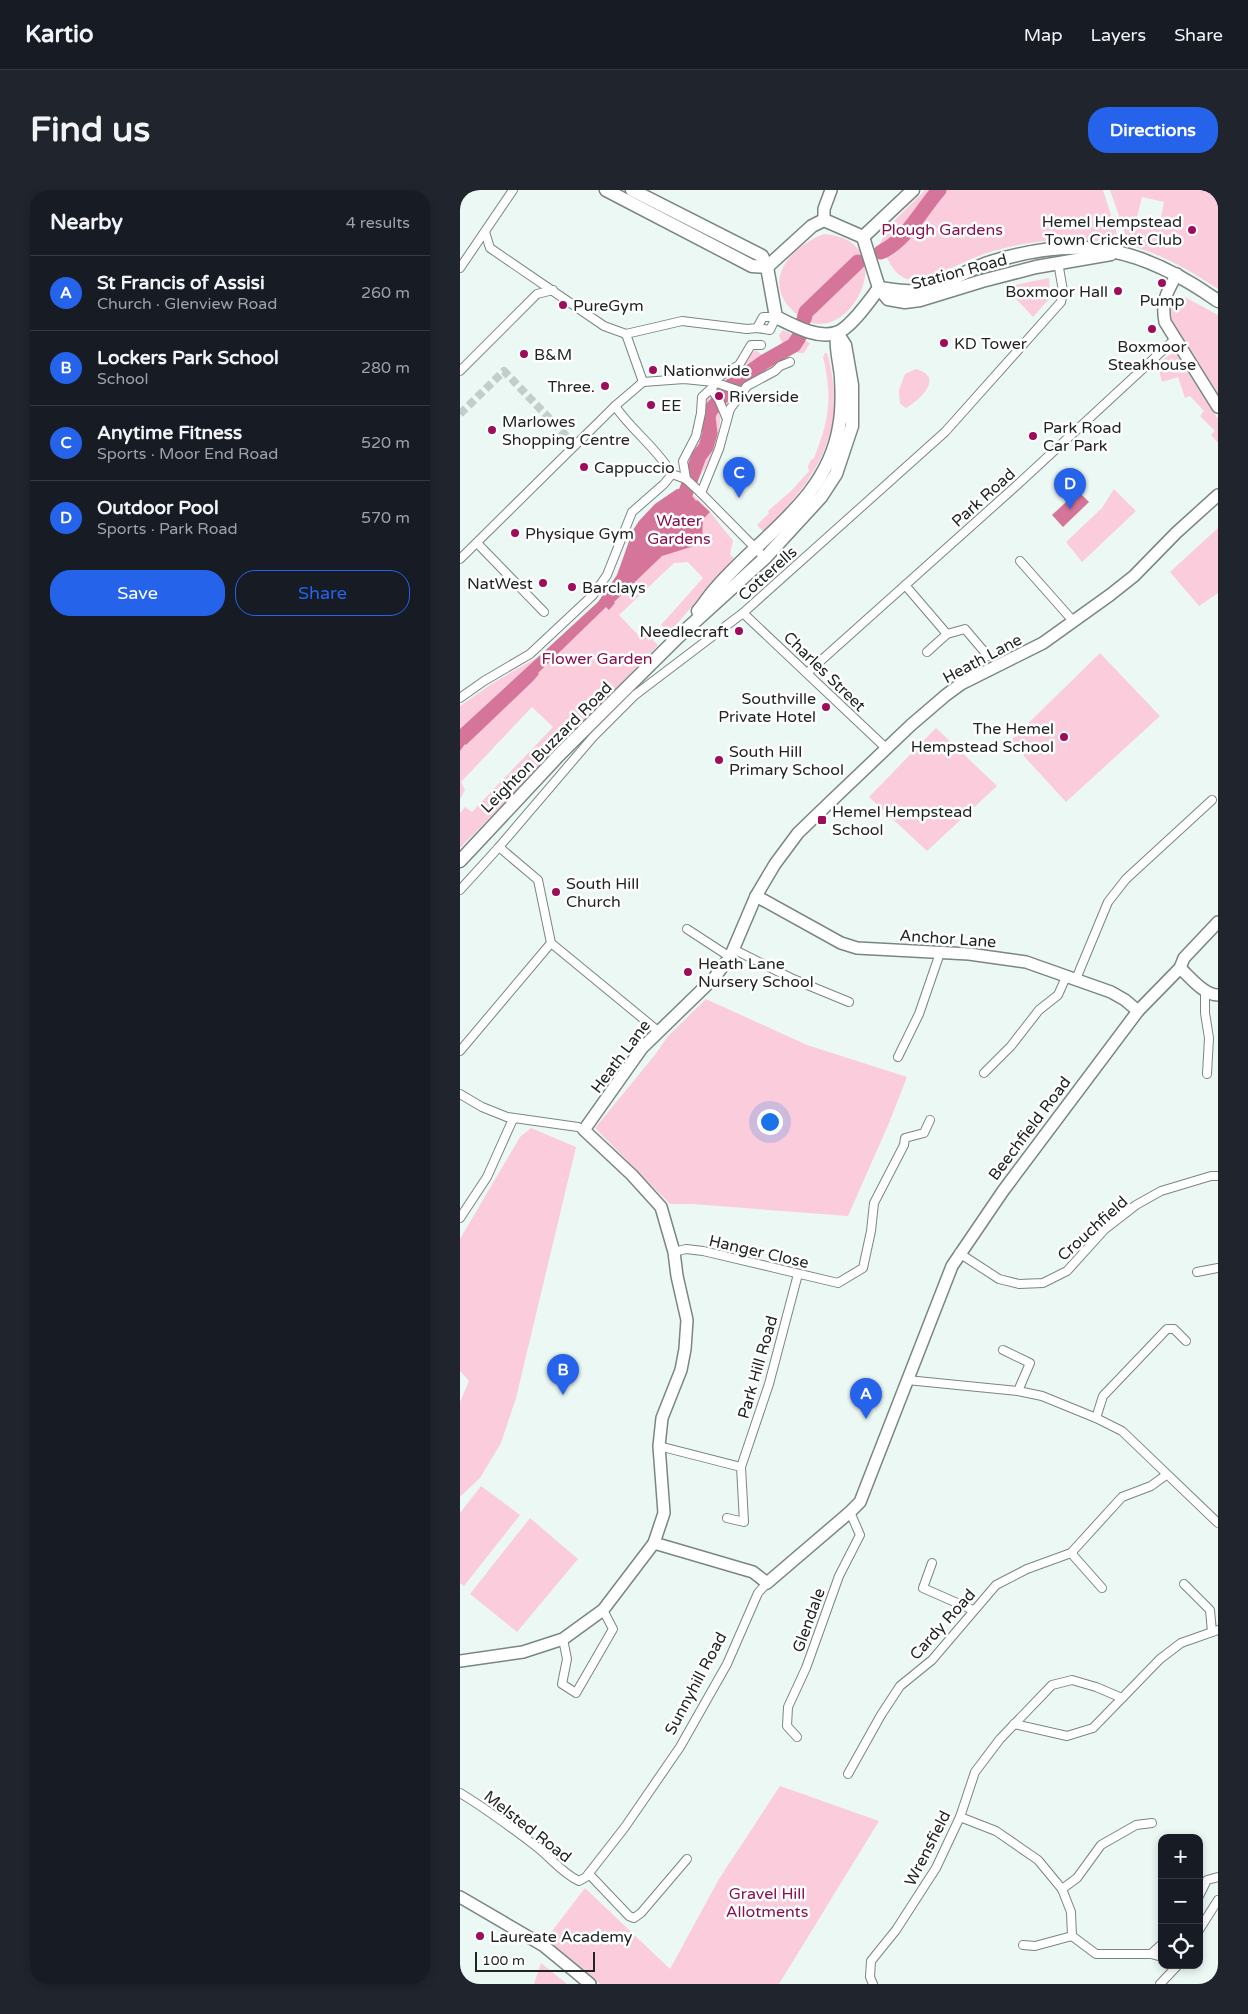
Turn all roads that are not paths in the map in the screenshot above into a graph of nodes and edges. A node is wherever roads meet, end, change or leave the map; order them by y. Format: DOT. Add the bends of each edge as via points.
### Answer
graph roads {
  1 [pos="513,190"];
  2 [pos="606,190"];
  3 [pos="620,190"];
  4 [pos="632,190"];
  5 [pos="831,190"];
  6 [pos="913,190"];
  7 [pos="663,220"];
  8 [pos="824,220"];
  9 [pos="485,232"];
  10 [pos="863,237"];
  11 [pos="490,248"];
  12 [pos="1056,249"];
  13 [pos="473,250"];
  14 [pos="1118,252"];
  15 [pos="1058,262"];
  16 [pos="767,267"];
  17 [pos="460,268"];
  18 [pos="1177,274"];
  19 [pos="534,277"];
  20 [pos="879,288"];
  21 [pos="553,290"];
  22 [pos="537,294"];
  23 [pos="1218,301"];
  24 [pos="776,316"];
  25 [pos="757,328"];
  26 [pos="837,333"];
  27 [pos="626,334"];
  28 [pos="1175,338"];
  29 [pos="761,345"];
  30 [pos="790,362"];
  31 [pos="460,371"];
  32 [pos="643,382"];
  33 [pos="713,385"];
  34 [pos="743,392"];
  35 [pos="615,406"];
  36 [pos="1218,407"];
  37 [pos="727,418"];
  38 [pos="672,474"];
  39 [pos="686,479"];
  40 [pos="701,493"];
  41 [pos="1218,495"];
  42 [pos="477,542"];
  43 [pos="756,549"];
  44 [pos="765,558"];
  45 [pos="460,559"];
  46 [pos="1020,560"];
  47 [pos="905,586"];
  48 [pos="544,612"];
  49 [pos="743,613"];
  50 [pos="1074,622"];
  51 [pos="947,634"];
  52 [pos="678,637"];
  53 [pos="927,652"];
  54 [pos="988,656"];
  55 [pos="807,673"];
  56 [pos="460,698"];
  57 [pos="887,749"];
  58 [pos="1212,800"];
  59 [pos="499,847"];
  60 [pos="460,860"];
  61 [pos="460,890"];
  62 [pos="756,896"];
  63 [pos="1218,922"];
  64 [pos="687,930"];
  65 [pos="552,943"];
  66 [pos="731,953"];
  67 [pos="940,953"];
  68 [pos="1180,968"];
  69 [pos="1071,978"];
  70 [pos="1205,991"];
  71 [pos="1218,995"];
  72 [pos="849,1002"];
  73 [pos="1138,1011"];
  74 [pos="658,1031"];
  75 [pos="460,1051"];
  76 [pos="898,1056"];
  77 [pos="984,1073"];
  78 [pos="1207,1074"];
  79 [pos="460,1094"];
  80 [pos="513,1119"];
  81 [pos="930,1120"];
  82 [pos="584,1130"];
  83 [pos="1218,1176"];
  84 [pos="460,1218"];
  85 [pos="674,1252"];
  86 [pos="960,1253"];
  87 [pos="1218,1268"];
  88 [pos="1197,1272"];
  89 [pos="798,1274"];
  90 [pos="1186,1341"];
  91 [pos="1003,1350"];
  92 [pos="907,1380"];
  93 [pos="1018,1391"];
  94 [pos="1096,1418"];
  95 [pos="659,1446"];
  96 [pos="741,1467"];
  97 [pos="1166,1475"];
  98 [pos="850,1512"];
  99 [pos="727,1518"];
  100 [pos="1218,1523"];
  101 [pos="654,1543"];
  102 [pos="1071,1553"];
  103 [pos="932,1563"];
  104 [pos="767,1583"];
  105 [pos="1184,1584"];
  106 [pos="1102,1588"];
  107 [pos="602,1610"];
  108 [pos="973,1610"];
  109 [pos="1215,1631"];
  110 [pos="563,1639"];
  111 [pos="460,1661"];
  112 [pos="1122,1698"];
  113 [pos="1014,1724"];
  114 [pos="797,1737"];
  115 [pos="848,1774"];
  116 [pos="460,1793"];
  117 [pos="960,1817"];
  118 [pos="1152,1823"];
  119 [pos="687,1859"];
  120 [pos="589,1874"];
  121 [pos="1218,1877"];
  122 [pos="579,1881"];
  123 [pos="1203,1888"];
  124 [pos="1062,1889"];
  125 [pos="460,1897"];
  126 [pos="1218,1900"];
  127 [pos="1203,1924"];
  128 [pos="1072,1936"];
  129 [pos="1023,1945"];
  130 [pos="1158,1947"];
  131 [pos="1150,1954"];
  132 [pos="1158,1956"];
  133 [pos="1173,1969"];
  134 [pos="1162,1983"];
  135 [pos="590,1984"];
  136 [pos="873,1984"];
  1 -- 9 [label="street"];
  2 -- 7 [label="main road"];
  3 -- 7 [label="main road" via="648,205"];
  4 -- 16 [label="main road" via="762,256"];
  5 -- 8 [label="street"];
  6 -- 10 [label="main road"];
  7 -- 16 [label="main road" via="752,266"];
  8 -- 10 [label="main road"];
  8 -- 16 [label="main road" via="812,226"];
  9 -- 11 [label="street"];
  9 -- 13 [label="street"];
  10 -- 20 [label="main road"];
  11 -- 13 [label="street"];
  11 -- 19 [label="street"];
  12 -- 14 [label="main road, Station Road" via="1073,247"];
  12 -- 15 [label="main road"];
  12 -- 20 [label="main road, Station Road" via="991,262 927,289"];
  13 -- 17 [label="street"];
  14 -- 15 [label="main road, Station Road"];
  14 -- 18 [label="main road, Station Road" via="1143,258"];
  15 -- 20 [label="main road, Station Road" via="920,300 888,299"];
  15 -- 49 [label="street, Cotterells" via="1063,292 1061,302 976,399 945,432"];
  16 -- 24 [label="main road"];
  18 -- 23 [label="main road, Station Road"];
  18 -- 28 [label="street" via="1162,309 1165,322"];
  19 -- 21 [label="street"];
  19 -- 22 [label="street"];
  20 -- 26 [label="main road"];
  21 -- 22 [label="street"];
  21 -- 27 [label="street" via="604,326"];
  22 -- 31 [label="street"];
  24 -- 25 [label="street" via="763,317"];
  24 -- 25 [label="street" via="770,330"];
  24 -- 26 [label="main road" via="810,332"];
  25 -- 27 [label="street" via="682,322"];
  26 -- 43 [label="main road, Leighton Buzzard Road" via="835,346 842,396 832,454 824,472 802,503"];
  26 -- 44 [label="main road, Leighton Buzzard Road" via="845,345 852,385 852,426 844,452 822,497"];
  27 -- 32 [label="street"];
  28 -- 36 [label="street"];
  28 -- 47 [label="street, Park Road"];
  29 -- 33 [label="street" via="751,344 739,365 715,380"];
  30 -- 34 [label="street" via="753,382"];
  32 -- 33 [label="street" via="684,379"];
  32 -- 35 [label="street"];
  33 -- 34 [label="street"];
  33 -- 37 [label="street"];
  33 -- 39 [label="street" via="702,397 696,436 683,461"];
  34 -- 37 [label="street"];
  35 -- 38 [label="street" via="625,421 663,458"];
  35 -- 42 [label="street" via="573,442"];
  37 -- 40 [label="street" via="719,449"];
  38 -- 39 [label="street"];
  38 -- 56 [label="street" via="632,512 607,575 593,595 530,654"];
  39 -- 40 [label="street"];
  40 -- 43 [label="street"];
  41 -- 50 [label="street, Heath Lane" via="1134,576"];
  42 -- 45 [label="street"];
  42 -- 48 [label="street"];
  43 -- 44 [label="street"];
  43 -- 52 [label="main road, Leighton Buzzard Road" via="718,586"];
  44 -- 52 [label="main road, Leighton Buzzard Road"];
  46 -- 50 [label="street"];
  47 -- 51 [label="street"];
  47 -- 55 [label="street, Park Road"];
  49 -- 55 [label="street, Charles Street"];
  49 -- 59 [label="street, Cotterells" via="635,694 593,737"];
  50 -- 57 [label="street, Heath Lane" via="1032,649 961,684"];
  51 -- 53 [label="street"];
  51 -- 54 [label="street" via="965,629"];
  52 -- 60 [label="main road, Leighton Buzzard Road" via="559,755"];
  55 -- 57 [label="street, Charles Street"];
  57 -- 62 [label="street, Heath Lane" via="798,833"];
  58 -- 69 [label="street" via="1126,879 1108,902"];
  59 -- 61 [label="street, Cotterells"];
  59 -- 65 [label="street" via="538,880"];
  62 -- 66 [label="street, Heath Lane"];
  62 -- 67 [label="street, Anchor Lane" via="841,943 857,948"];
  63 -- 68 [label="street, Beechfield Road" via="1184,958"];
  64 -- 66 [label="street"];
  65 -- 74 [label="street"];
  65 -- 75 [label="street"];
  66 -- 72 [label="street"];
  66 -- 74 [label="street, Heath Lane" via="714,978"];
  67 -- 69 [label="street, Anchor Lane" via="1026,962"];
  67 -- 76 [label="street" via="919,1014"];
  68 -- 70 [label="street"];
  68 -- 73 [label="street, Beechfield Road"];
  69 -- 73 [label="street, Anchor Lane" via="1111,992"];
  69 -- 77 [label="street"];
  70 -- 71 [label="street"];
  70 -- 78 [label="street" via="1209,1038"];
  73 -- 86 [label="street, Beechfield Road"];
  74 -- 82 [label="street, Heath Lane" via="642,1048"];
  79 -- 80 [label="street"];
  80 -- 82 [label="street"];
  80 -- 84 [label="street" via="487,1178"];
  81 -- 89 [label="street, Hanger Close" via="924,1133 905,1138 874,1203 863,1268 838,1284"];
  82 -- 85 [label="street" via="661,1207"];
  83 -- 86 [label="street, Crouchfield" via="1161,1191 1136,1205 1106,1230 1068,1270 1043,1283 1019,1284 999,1279"];
  85 -- 89 [label="street, Hanger Close" via="686,1249 703,1251"];
  85 -- 95 [label="street" via="687,1320 686,1349 662,1418"];
  86 -- 92 [label="street, Beechfield Road"];
  87 -- 88 [label="street"];
  89 -- 96 [label="street, Park Hill Road" via="769,1384"];
  90 -- 94 [label="street" via="1174,1329 1167,1329 1103,1396"];
  91 -- 93 [label="street" via="1030,1362"];
  92 -- 93 [label="street"];
  92 -- 98 [label="street, Beechfield Road" via="860,1502"];
  93 -- 94 [label="street" via="1042,1396"];
  94 -- 97 [label="street" via="1122,1432"];
  95 -- 96 [label="street"];
  95 -- 101 [label="street" via="664,1513"];
  96 -- 99 [label="street, Park Hill Road" via="744,1522"];
  97 -- 100 [label="street"];
  97 -- 102 [label="street, Cardy Road" via="1151,1486 1122,1497"];
  98 -- 104 [label="street, Sunnyhill Road"];
  98 -- 114 [label="street, Glendale" via="860,1535 839,1576 806,1668 788,1706 786,1726"];
  101 -- 104 [label="street" via="753,1572"];
  101 -- 107 [label="street"];
  102 -- 106 [label="street"];
  102 -- 108 [label="street, Cardy Road" via="1027,1569 996,1585"];
  103 -- 108 [label="street" via="922,1588"];
  104 -- 120 [label="street, Sunnyhill Road" via="758,1593 727,1664 680,1747"];
  105 -- 109 [label="street" via="1210,1610"];
  107 -- 110 [label="street"];
  107 -- 110 [label="street" via="613,1629 576,1693 562,1684 567,1659"];
  108 -- 115 [label="street, Cardy Road" via="932,1660 900,1686"];
  109 -- 112 [label="street" via="1181,1643 1160,1659"];
  110 -- 111 [label="street" via="523,1652"];
  112 -- 113 [label="street" via="1092,1728 1067,1736"];
  112 -- 113 [label="street, Wrensfield" via="1072,1680 1052,1685"];
  113 -- 117 [label="street, Wrensfield" via="975,1772"];
  116 -- 122 [label="street, Melsted Road"];
  117 -- 124 [label="street" via="996,1831 1038,1860"];
  117 -- 136 [label="street, Wrensfield" via="936,1868 896,1930 871,1961"];
  118 -- 124 [label="street" via="1136,1825 1101,1845 1077,1878"];
  119 -- 120 [label="street" via="634,1918"];
  120 -- 122 [label="street, Sunnyhill Road"];
  121 -- 123 [label="street" via="1207,1880"];
  124 -- 128 [label="street" via="1071,1912"];
  125 -- 135 [label="street" via="544,1946"];
  126 -- 127 [label="street"];
  128 -- 129 [label="street" via="1035,1946"];
  128 -- 131 [label="street" via="1096,1954"];
  130 -- 131 [label="street"];
  131 -- 132 [label="street"];
  133 -- 134 [label="street"];
}
